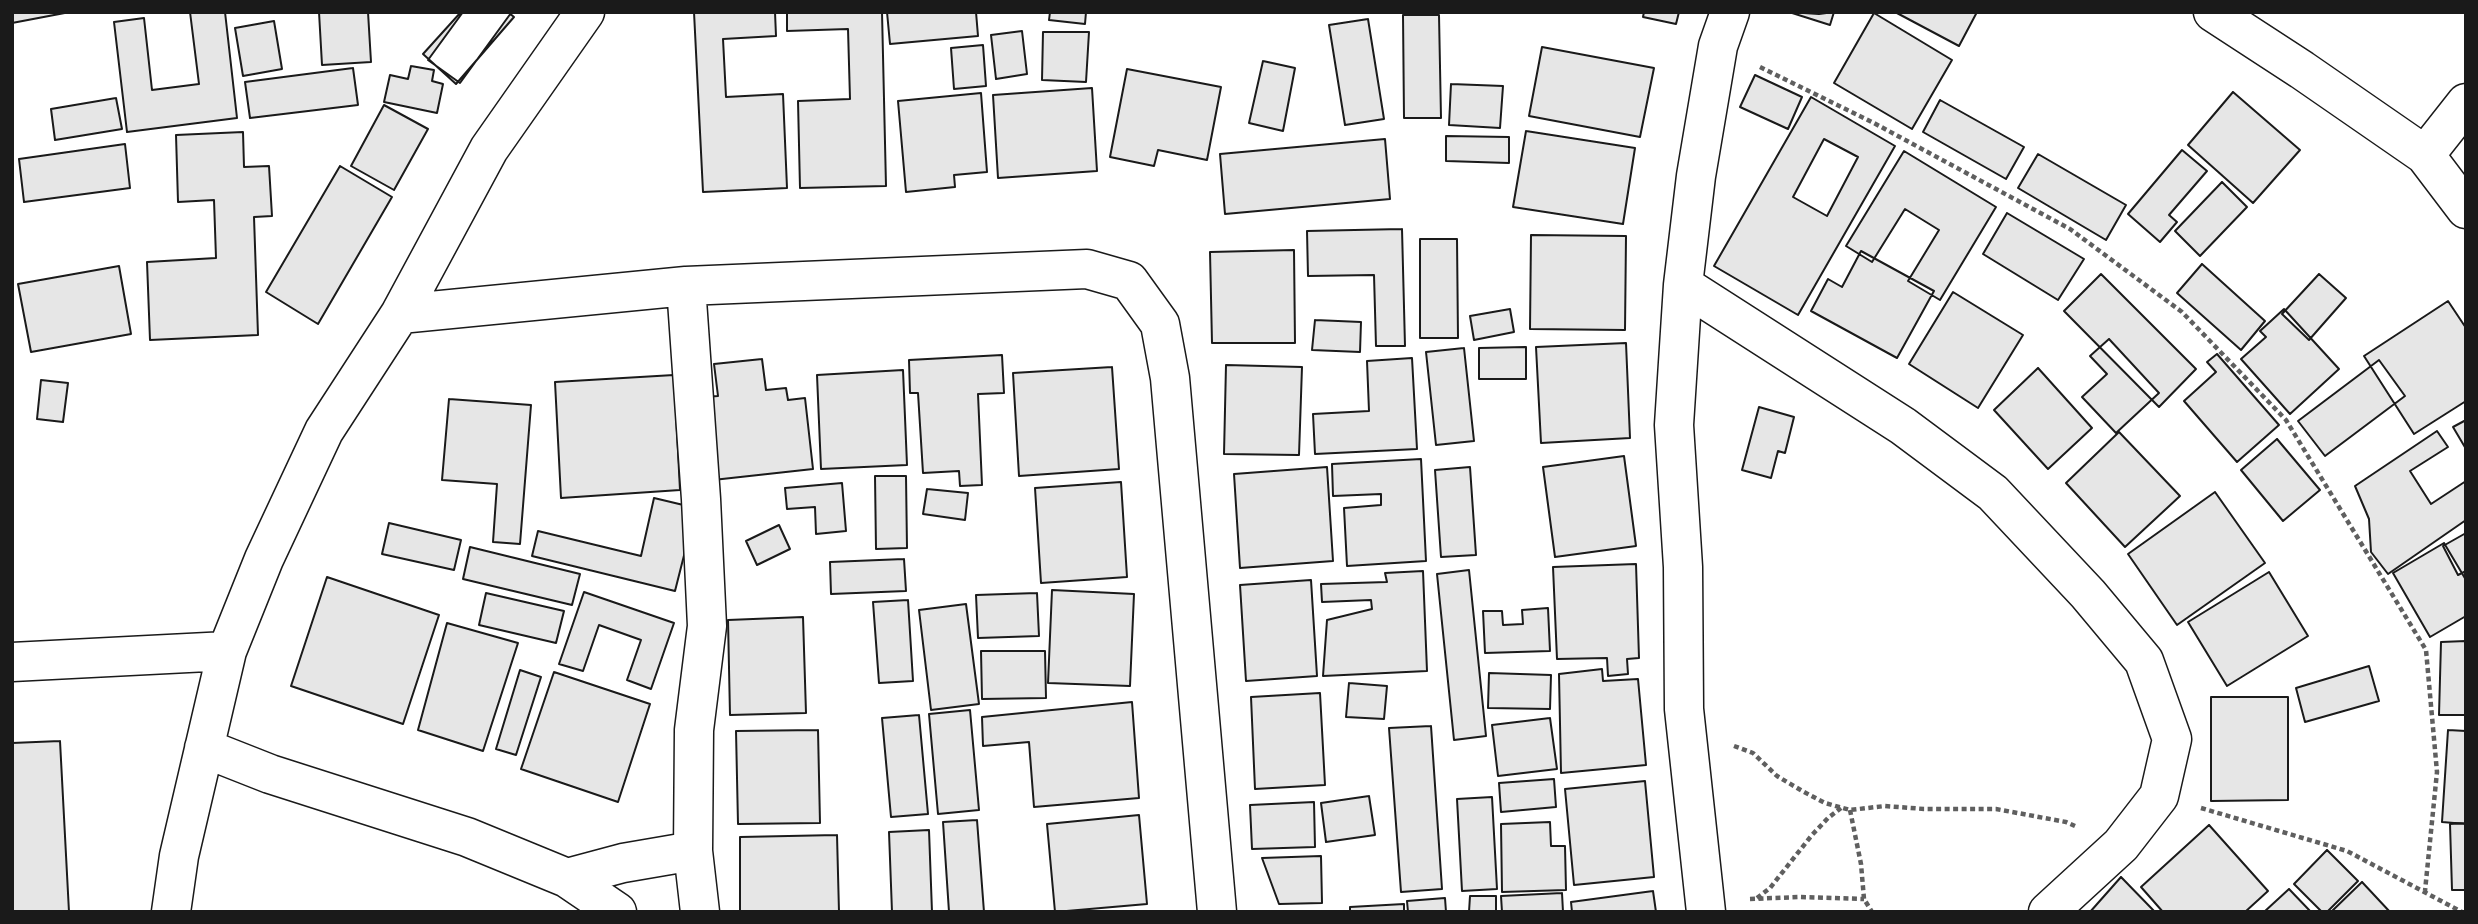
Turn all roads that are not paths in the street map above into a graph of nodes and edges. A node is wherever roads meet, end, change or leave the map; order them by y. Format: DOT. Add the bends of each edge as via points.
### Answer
graph roads {
  1 [pos="586,12"];
  2 [pos="2213,12"];
  3 [pos="1724,29"];
  4 [pos="2466,103"];
  5 [pos="2425,155"];
  6 [pos="2466,209"];
  7 [pos="1683,285"];
  8 [pos="686,286"];
  9 [pos="400,314"];
  10 [pos="227,651"];
  11 [pos="12,662"];
  12 [pos="204,748"];
  13 [pos="693,851"];
  14 [pos="567,877"];
  15 [pos="1706,909"];
  16 [pos="171,912"];
  17 [pos="617,912"];
  18 [pos="700,912"];
  19 [pos="1217,912"];
  20 [pos="2048,912"];
  1 -- 9 [label="street" via="489,149"];
  2 -- 5 [label="street"];
  3 -- 7 [label="street" via="1696,176"];
  4 -- 5 [label="street"];
  5 -- 6 [label="street"];
  7 -- 15 [label="street" via="1674,425 1683,568 1684,709"];
  7 -- 20 [label="street" via="1903,426 1993,493 2144,661 2172,739 2160,796 2121,845"];
  8 -- 9 [label="street"];
  8 -- 13 [label="street" via="707,626 694,730"];
  8 -- 19 [label="street" via="1087,269 1129,281 1160,324 1170,378"];
  9 -- 10 [label="street" via="324,430"];
  10 -- 11 [label="street"];
  10 -- 12 [label="street"];
  12 -- 14 [label="street" via="467,837"];
  12 -- 16 [label="street"];
  13 -- 14 [label="street"];
  13 -- 18 [label="street"];
  14 -- 17 [label="street"];
}
